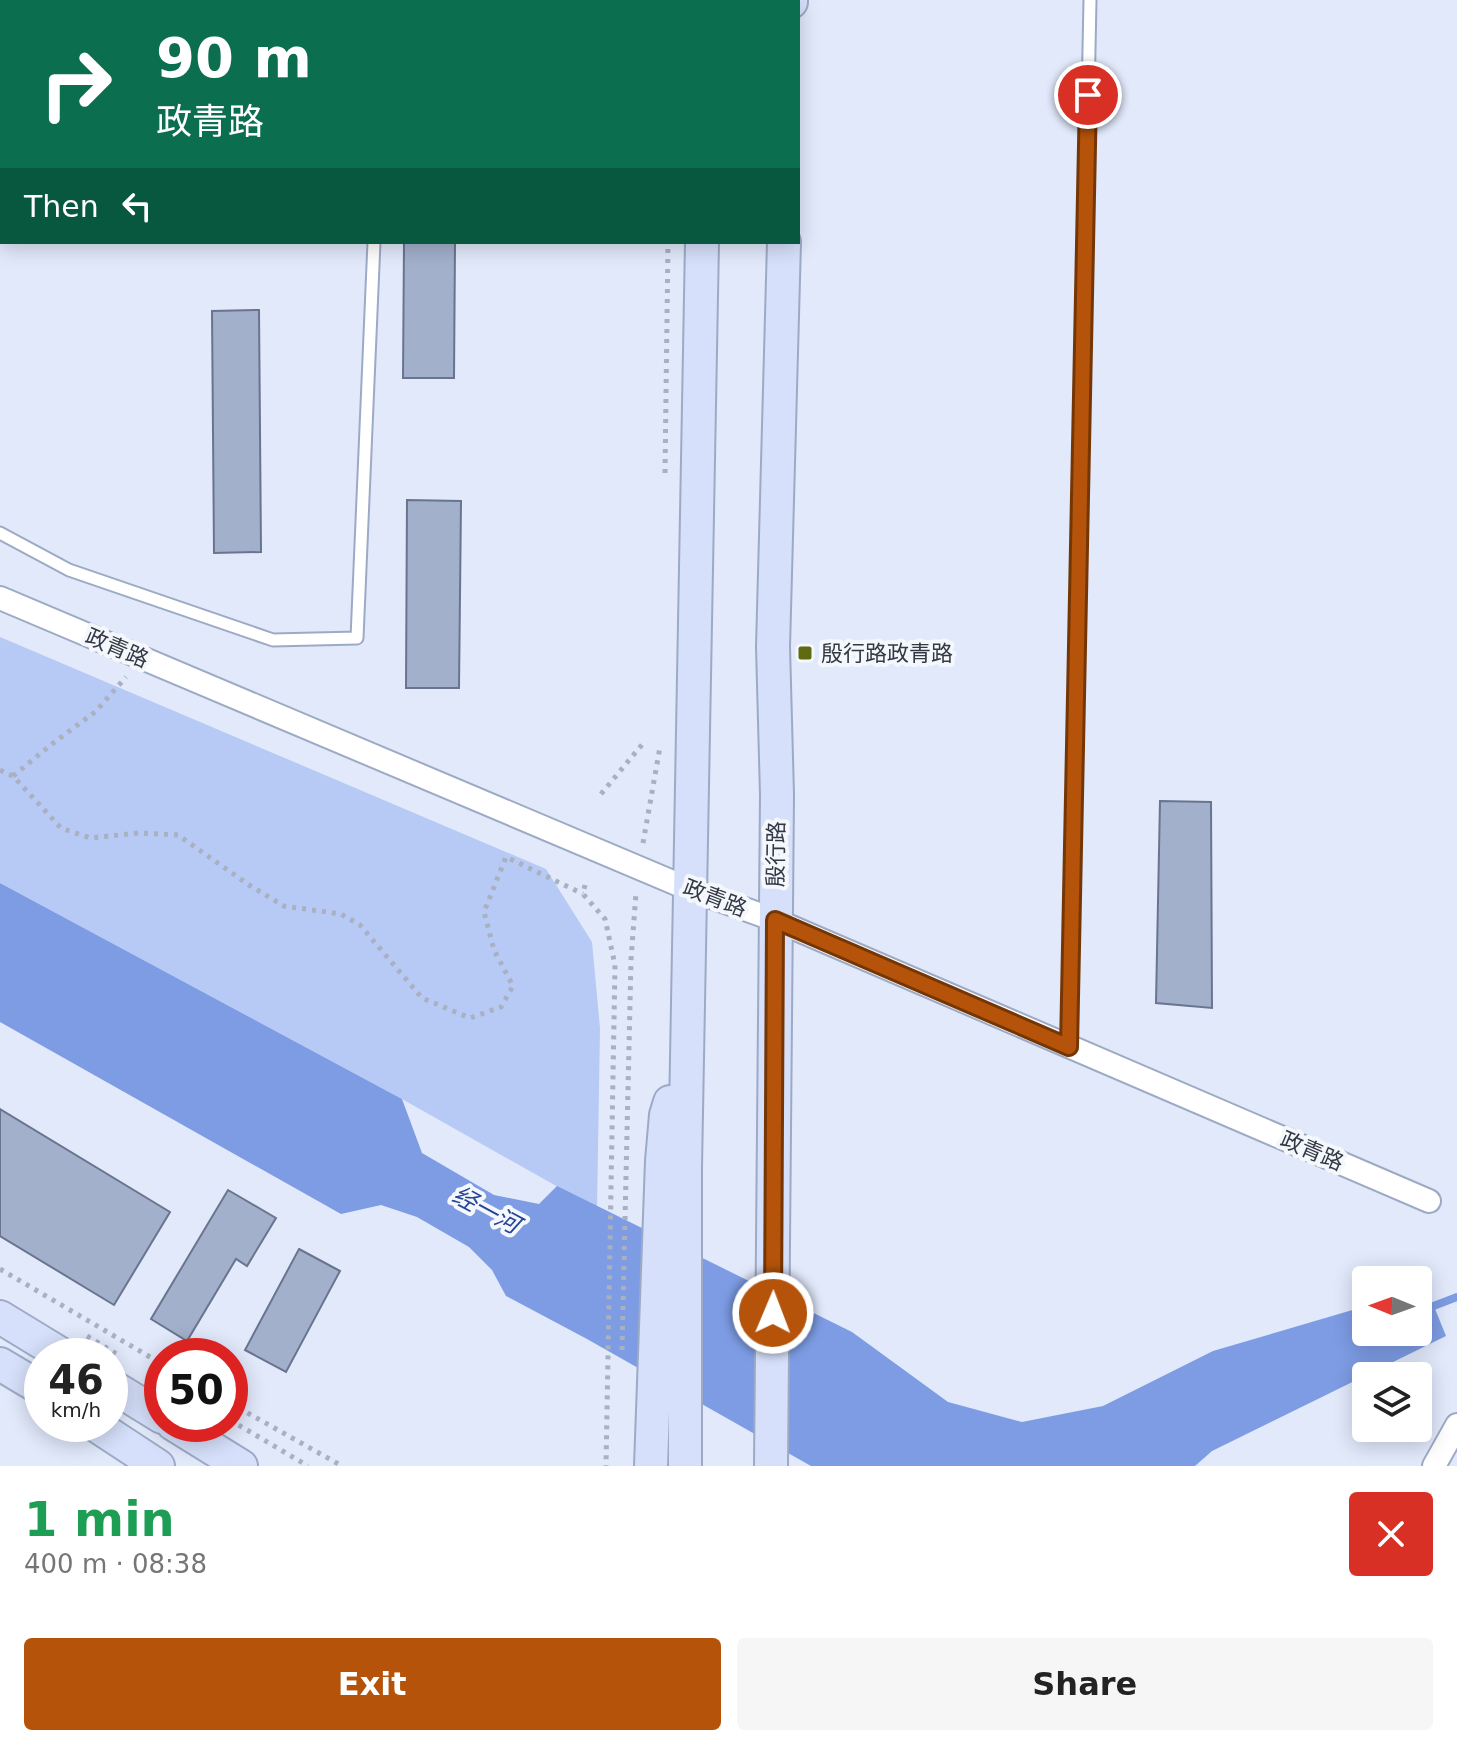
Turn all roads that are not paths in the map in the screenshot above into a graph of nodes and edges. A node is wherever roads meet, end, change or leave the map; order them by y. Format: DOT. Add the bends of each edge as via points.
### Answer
graph roads {
  1 [pos="1090,0"];
  2 [pos="374,244"];
  3 [pos="702,244"];
  4 [pos="784,244"];
  5 [pos="0,533"];
  6 [pos="0,598"];
  7 [pos="689,889"];
  8 [pos="775,920"];
  9 [pos="1069,1047"];
  10 [pos="673,1164"];
  11 [pos="1429,1201"];
  12 [pos="0,1317"];
  13 [pos="34,1338"];
  14 [pos="0,1364"];
  15 [pos="24,1378"];
  16 [pos="1457,1425"];
  17 [pos="121,1442"];
  18 [pos="202,1442"];
  19 [pos="158,1466"];
  20 [pos="241,1466"];
  21 [pos="651,1466"];
  22 [pos="685,1466"];
  23 [pos="771,1466"];
  24 [pos="1434,1466"];
  1 -- 9 [label="lane"];
  2 -- 5 [label="lane" via="357,638 273,640 69,570"];
  3 -- 7 [label="main road"];
  4 -- 8 [label="main road, 殷行路" via="773,647"];
  6 -- 7 [label="street, 政青路"];
  7 -- 8 [label="street, 政青路"];
  7 -- 10 [label="main road" via="687,1047"];
  8 -- 9 [label="street, 政青路"];
  8 -- 23 [label="main road, 殷行路"];
  9 -- 11 [label="street, 政青路"];
  10 -- 21 [label="main road"];
  10 -- 22 [label="main road"];
  12 -- 13 [label="main road"];
  14 -- 15 [label="main road"];
  16 -- 24 [label="street"];
  17 -- 19 [label="main road"];
  18 -- 20 [label="main road"];
}
